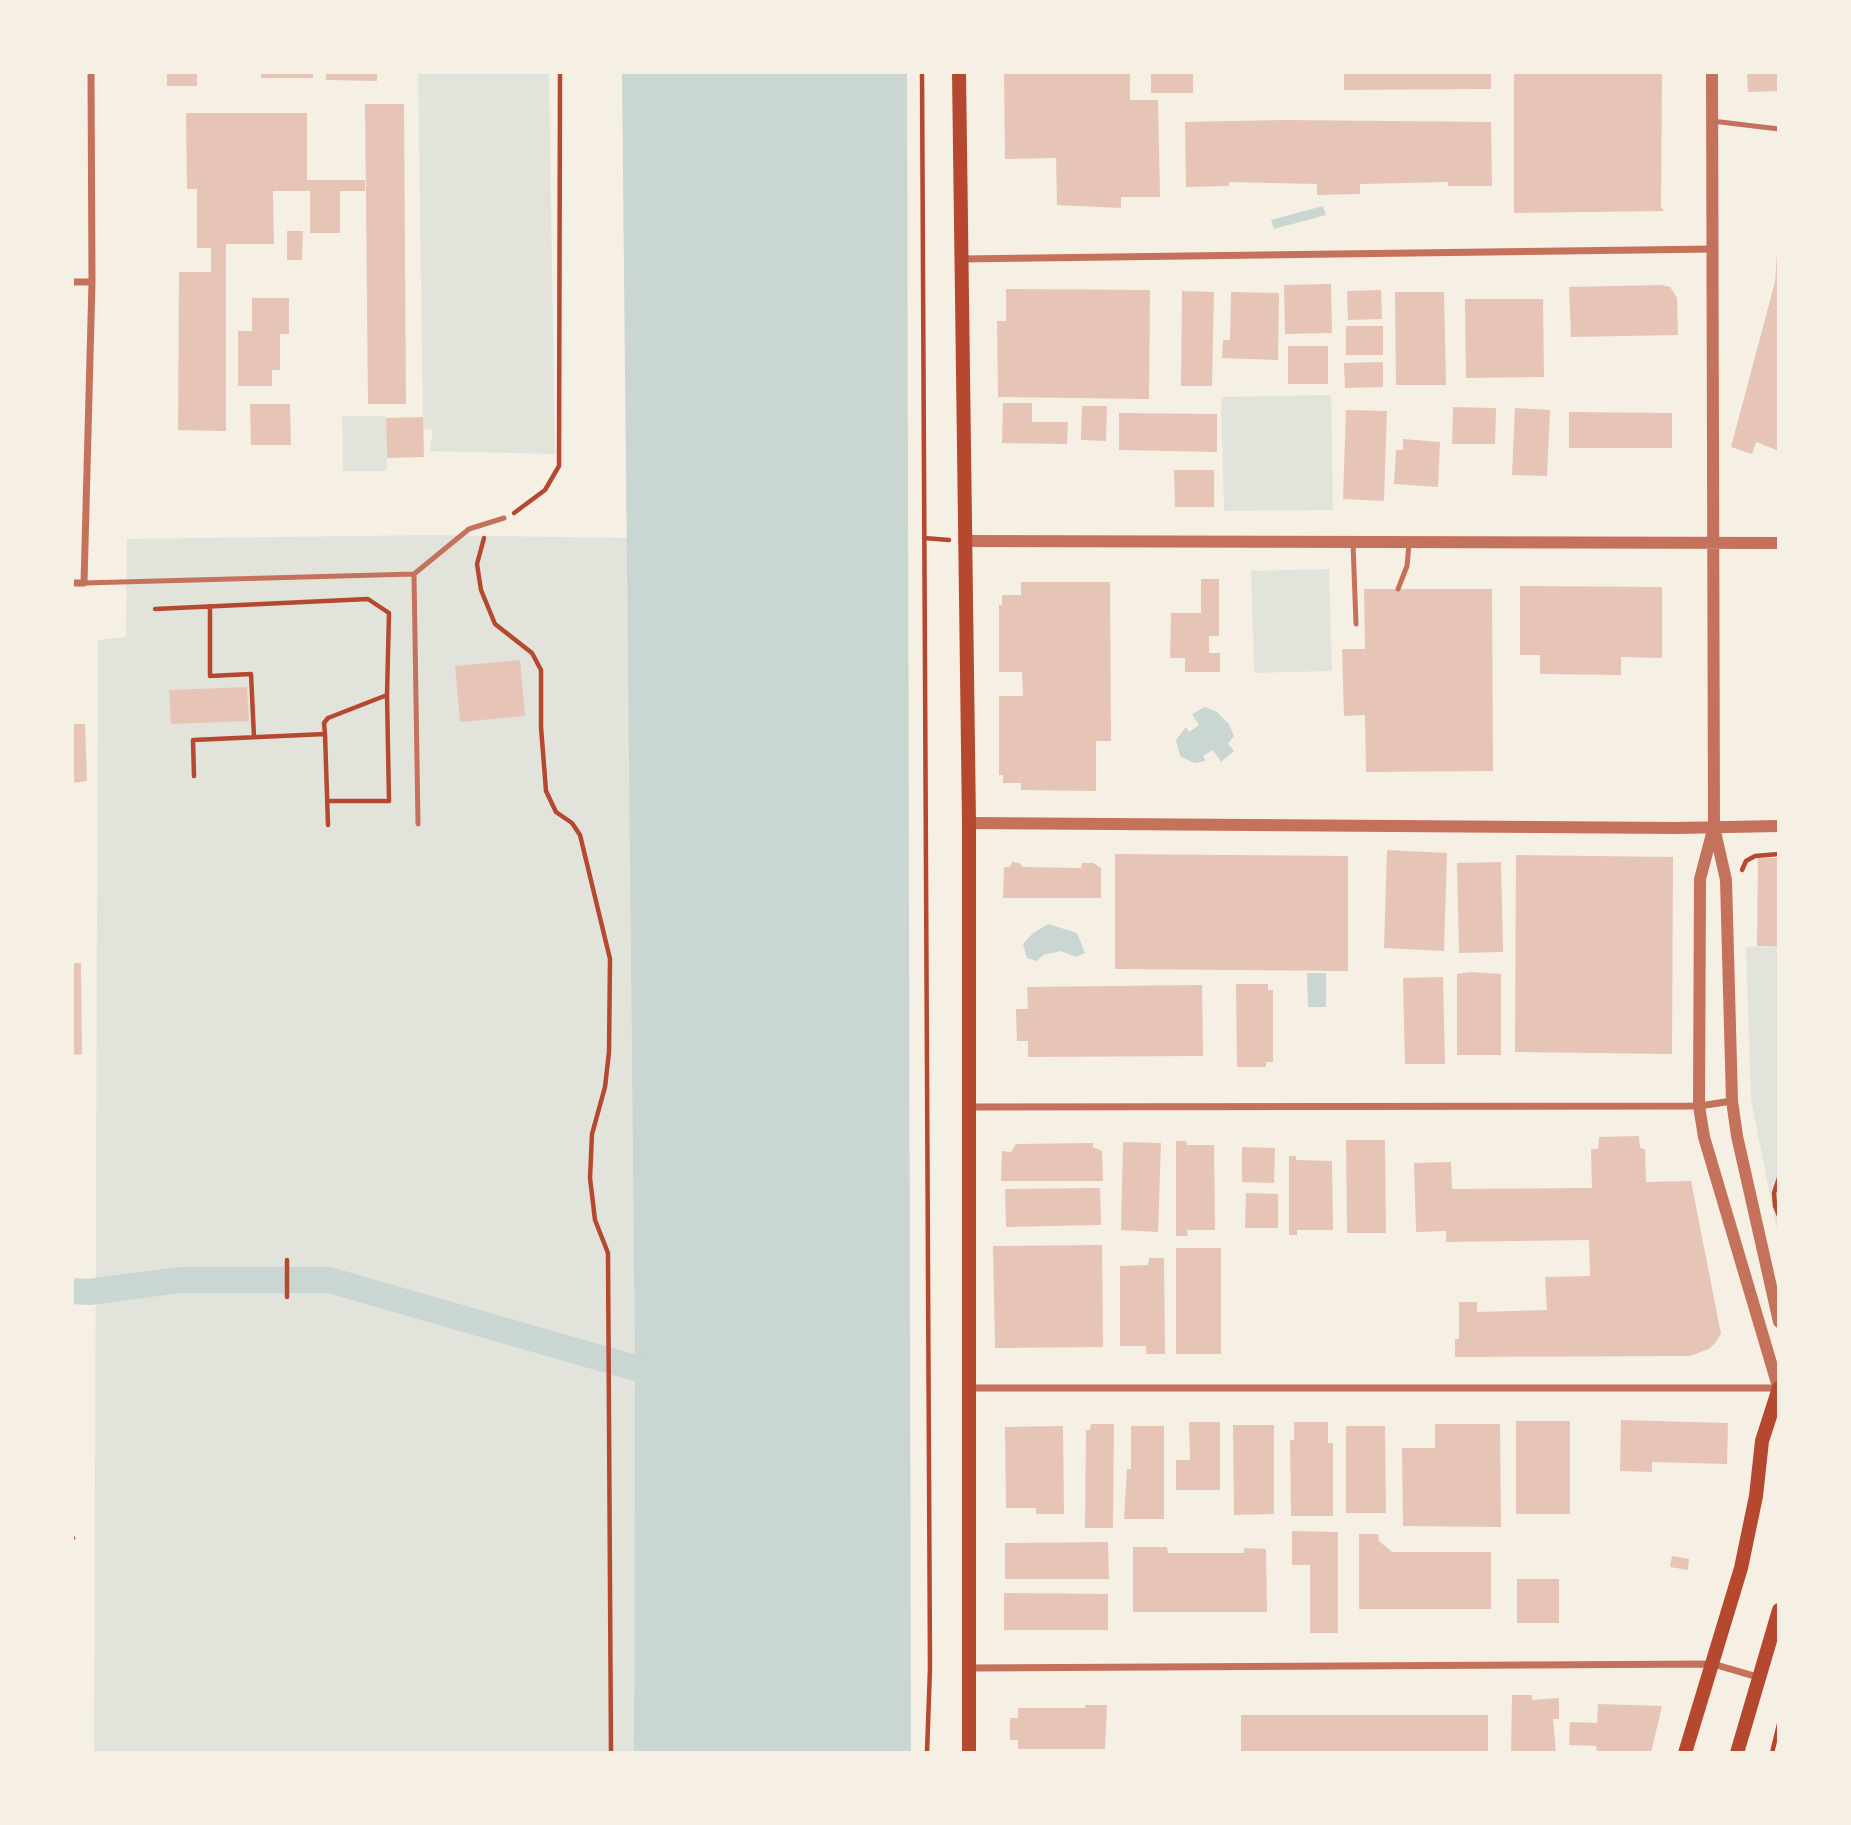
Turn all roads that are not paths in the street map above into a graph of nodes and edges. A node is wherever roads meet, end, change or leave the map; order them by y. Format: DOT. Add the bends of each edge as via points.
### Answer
graph roads {
  1 [pos="91,72"];
  2 [pos="959,72"];
  3 [pos="1712,72"];
  4 [pos="1712,121"];
  5 [pos="1779,129"];
  6 [pos="1713,249"];
  7 [pos="960,259"];
  8 [pos="72,282"];
  9 [pos="92,282"];
  10 [pos="504,518"];
  11 [pos="964,541"];
  12 [pos="1353,543"];
  13 [pos="1779,543"];
  14 [pos="1409,544"];
  15 [pos="1715,544"];
  16 [pos="414,574"];
  17 [pos="72,583"];
  18 [pos="84,583"];
  19 [pos="1398,589"];
  20 [pos="1356,624"];
  21 [pos="969,823"];
  22 [pos="418,824"];
  23 [pos="1779,826"];
  24 [pos="1714,827"];
  25 [pos="1732,1101"];
  26 [pos="1699,1106"];
  27 [pos="967,1107"];
  28 [pos="1779,1322"];
  29 [pos="967,1388"];
  30 [pos="1779,1388"];
  31 [pos="1779,1610"];
  32 [pos="1713,1664"];
  33 [pos="970,1668"];
  34 [pos="1761,1678"];
  35 [pos="969,1753"];
  36 [pos="1685,1753"];
  37 [pos="1737,1753"];
  1 -- 9 [label="street"];
  2 -- 7 [label="main road"];
  3 -- 4 [label="street"];
  4 -- 5 [label="lane"];
  4 -- 6 [label="street"];
  6 -- 7 [label="street"];
  6 -- 15 [label="street"];
  7 -- 11 [label="main road"];
  8 -- 9 [label="street"];
  9 -- 18 [label="street"];
  10 -- 16 [label="lane" via="469,529"];
  11 -- 12 [label="street"];
  11 -- 21 [label="main road"];
  12 -- 14 [label="street"];
  12 -- 20 [label="lane"];
  13 -- 15 [label="street"];
  14 -- 15 [label="street"];
  14 -- 19 [label="lane" via="1408,566"];
  15 -- 24 [label="street"];
  16 -- 18 [label="lane"];
  16 -- 22 [label="lane"];
  17 -- 18 [label="street"];
  21 -- 24 [label="street"];
  21 -- 27 [label="main road"];
  23 -- 24 [label="street"];
  24 -- 25 [label="street" via="1726,880"];
  24 -- 26 [label="street" via="1700,879"];
  25 -- 26 [label="street"];
  25 -- 28 [label="street"];
  26 -- 27 [label="street"];
  26 -- 30 [label="street" via="1704,1137"];
  27 -- 29 [label="main road"];
  29 -- 30 [label="street"];
  29 -- 33 [label="main road"];
  30 -- 32 [label="main road" via="1762,1441 1741,1568"];
  31 -- 34 [label="main road"];
  32 -- 33 [label="street"];
  32 -- 34 [label="street"];
  32 -- 36 [label="main road"];
  33 -- 35 [label="main road"];
  34 -- 37 [label="main road"];
}
